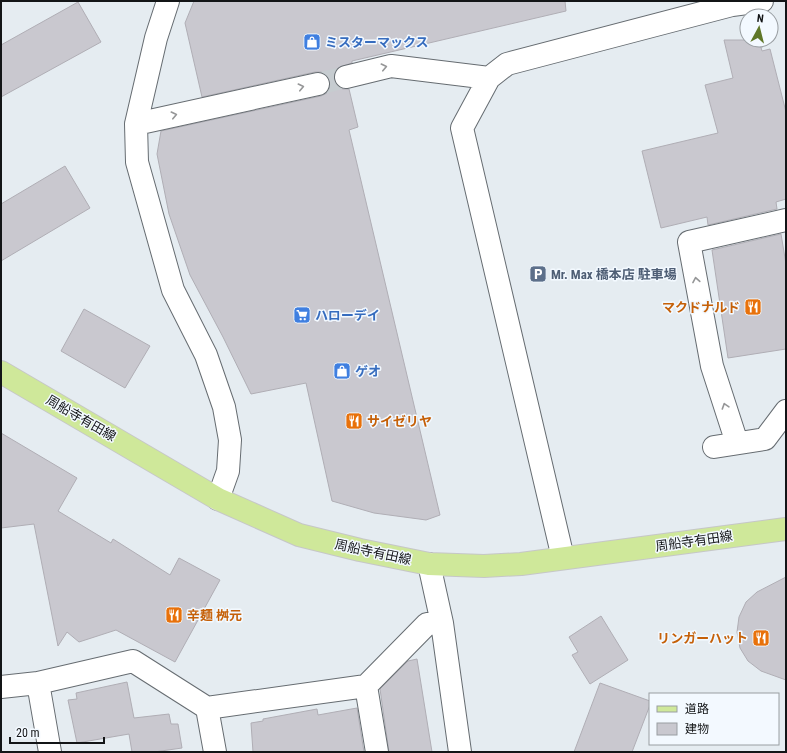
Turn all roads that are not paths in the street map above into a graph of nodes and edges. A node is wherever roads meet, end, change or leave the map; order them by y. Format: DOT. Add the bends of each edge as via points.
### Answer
graph roads {
  1 [pos="168,1"];
  2 [pos="762,1"];
  3 [pos="731,3"];
  4 [pos="346,76"];
  5 [pos="489,78"];
  6 [pos="318,84"];
  7 [pos="136,124"];
  8 [pos="786,220"];
  9 [pos="1,372"];
  10 [pos="786,411"];
  11 [pos="737,443"];
  12 [pos="714,446"];
  13 [pos="218,499"];
  14 [pos="786,529"];
  15 [pos="563,558"];
  16 [pos="429,564"];
  17 [pos="442,623"];
  18 [pos="38,683"];
  19 [pos="366,686"];
  20 [pos="1,687"];
  21 [pos="207,708"];
  22 [pos="50,752"];
  23 [pos="215,752"];
  24 [pos="377,752"];
  25 [pos="460,752"];
  1 -- 7 [label="street" via="156,38"];
  2 -- 3 [label="street"];
  3 -- 5 [label="street" via="507,64"];
  4 -- 5 [label="street, one-way" via="391,66"];
  5 -- 15 [label="street" via="462,128"];
  7 -- 6 [label="street, one-way"];
  7 -- 13 [label="street" via="137,162 173,290 206,355 224,407 230,440 228,470"];
  11 -- 8 [label="street, one-way" via="712,366 689,242"];
  9 -- 13 [label="main road, 周船寺有田線"];
  10 -- 11 [label="street" via="765,438"];
  11 -- 12 [label="street"];
  13 -- 16 [label="main road, 周船寺有田線" via="300,535"];
  14 -- 15 [label="main road, 周船寺有田線"];
  15 -- 16 [label="main road, 周船寺有田線" via="521,564"];
  16 -- 17 [label="street"];
  17 -- 19 [label="street" via="427,624"];
  17 -- 25 [label="street"];
  18 -- 20 [label="street"];
  18 -- 21 [label="street" via="133,662"];
  18 -- 22 [label="street"];
  19 -- 21 [label="street"];
  19 -- 24 [label="street"];
  21 -- 23 [label="street"];
}
